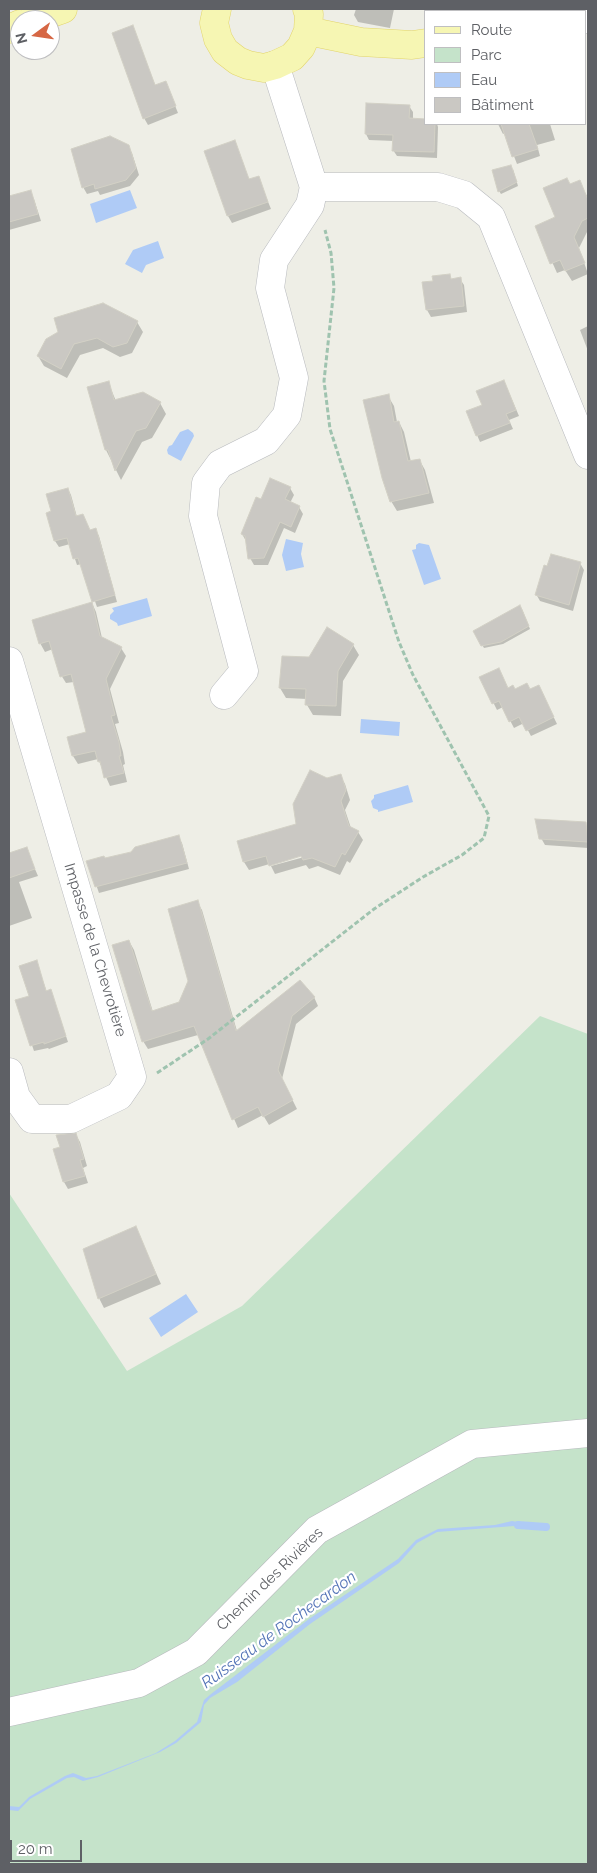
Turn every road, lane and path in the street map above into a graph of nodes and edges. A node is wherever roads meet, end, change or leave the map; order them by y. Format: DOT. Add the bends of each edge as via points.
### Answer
graph roads {
  1 [pos="217,9"];
  2 [pos="308,20"];
  3 [pos="424,43"];
  4 [pos="275,65"];
  5 [pos="314,187"];
  6 [pos="324,224"];
  7 [pos="588,455"];
  8 [pos="9,661"];
  9 [pos="224,695"];
  10 [pos="9,1072"];
  11 [pos="132,1077"];
  12 [pos="588,1433"];
  13 [pos="9,1712"];
  1 -- 4 [label="main road" via="214,23 225,50 248,66 264,68"];
  2 -- 3 [label="main road" via="361,42"];
  2 -- 4 [label="main road" via="302,46 292,57"];
  4 -- 5 [label="street"];
  5 -- 7 [label="street" via="438,187 464,195 491,217"];
  5 -- 9 [label="street" via="310,205 274,260 270,288 294,378 287,415 266,441 220,464 206,483 203,516 244,670"];
  6 -- 11 [label="path" via="331,252 334,288 324,381 330,429 413,675 489,816 484,838 462,855 374,909 208,1039 154,1075"];
  8 -- 11 [label="street, Impasse de la Chevrotière"];
  10 -- 11 [label="street" via="16,1097 32,1119 72,1119 119,1096"];
  12 -- 13 [label="street, Chemin des Rivières" via="472,1444 317,1530 196,1652 139,1683"];
}
